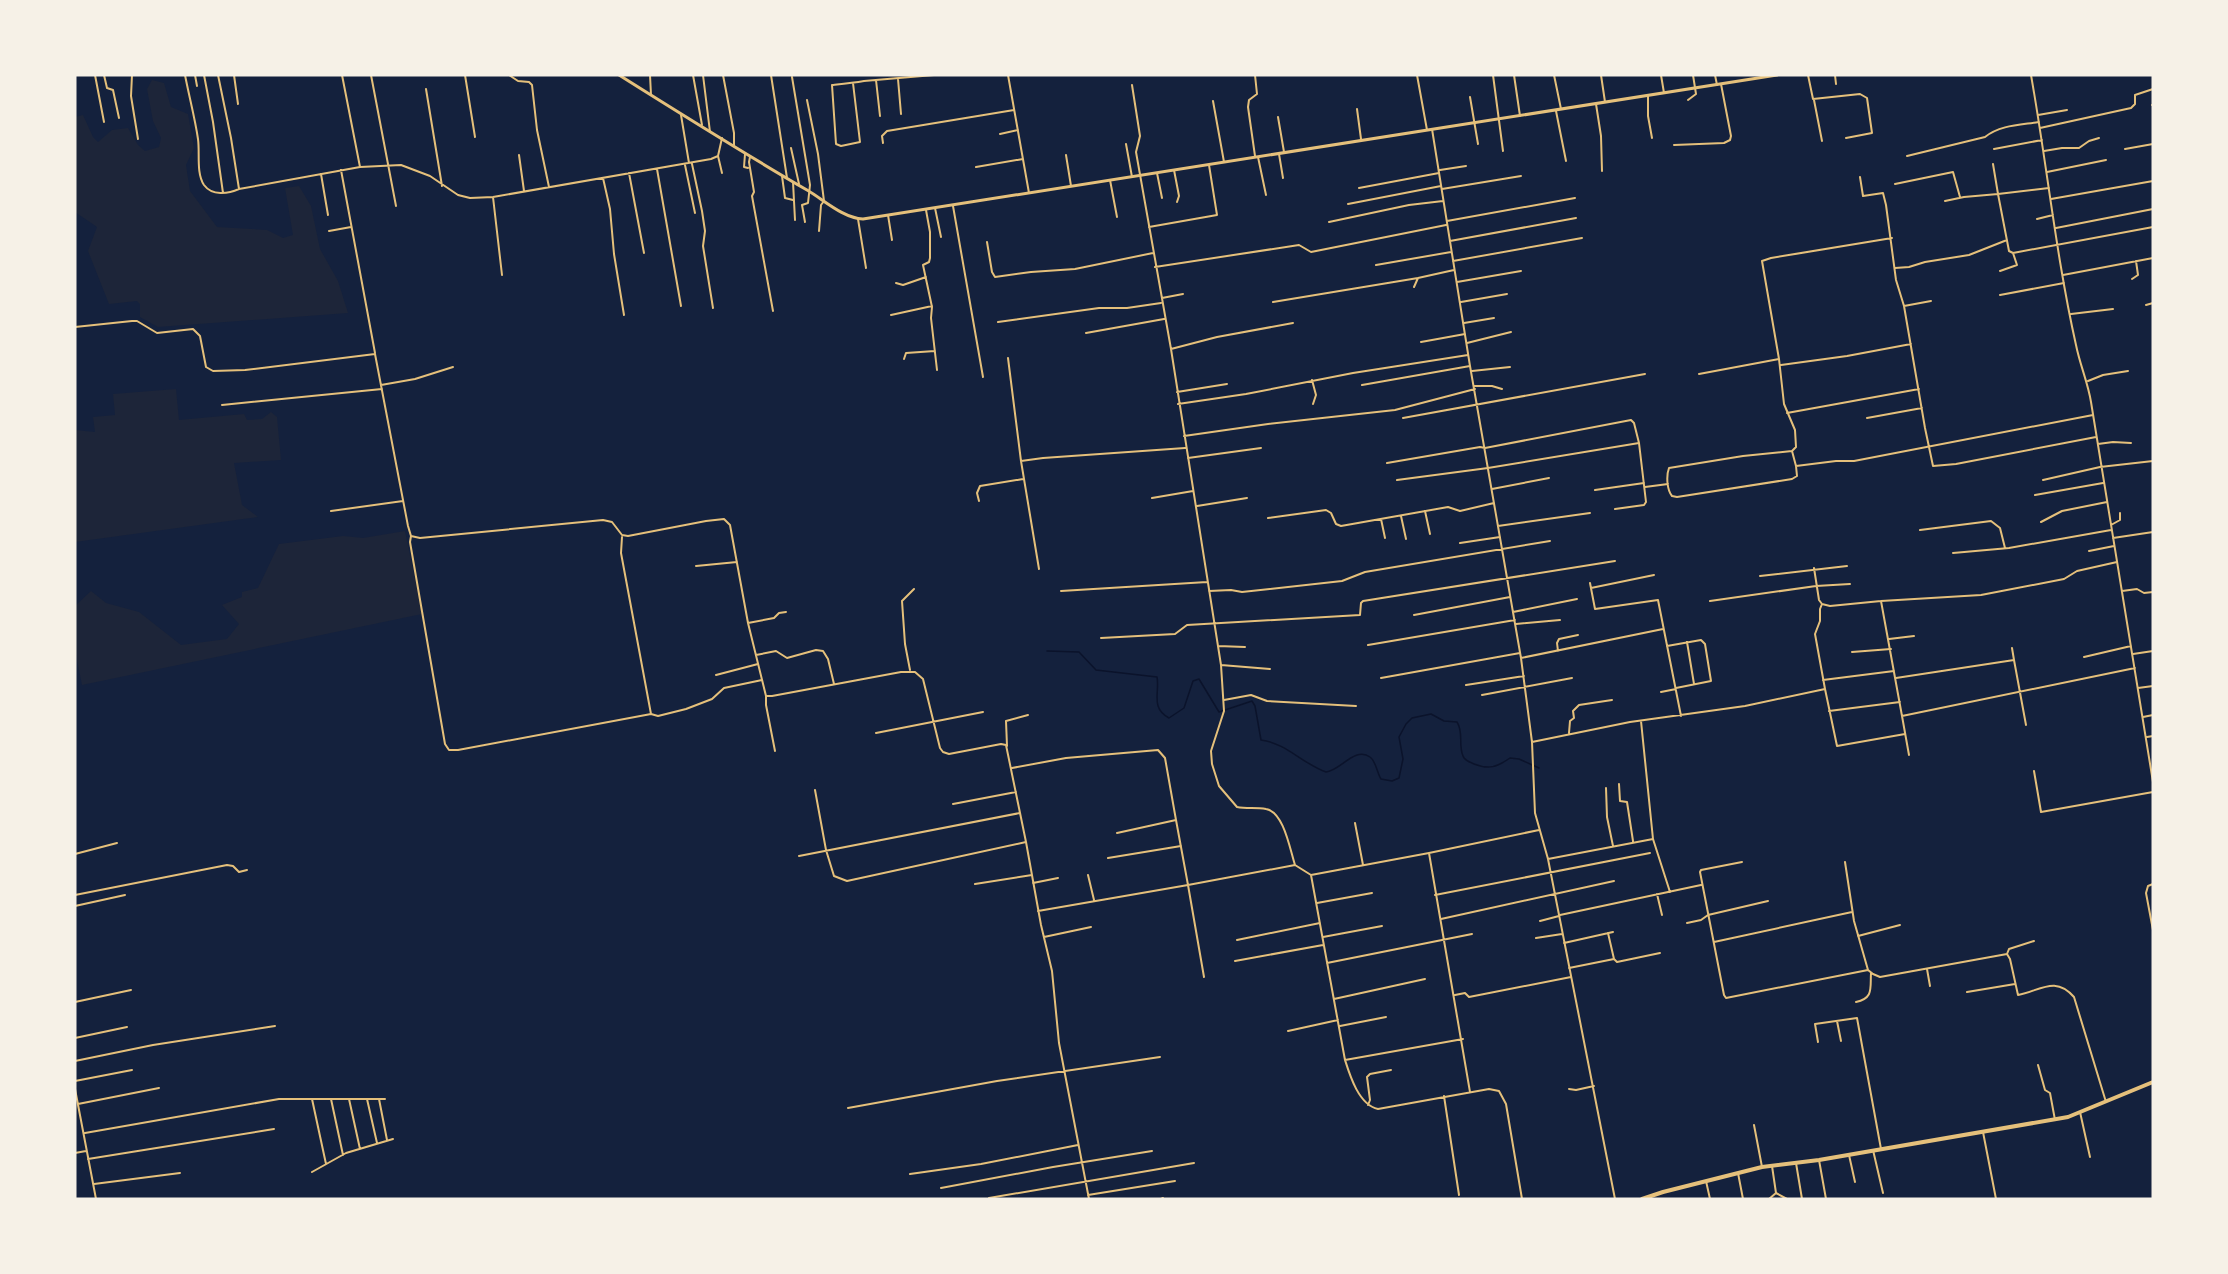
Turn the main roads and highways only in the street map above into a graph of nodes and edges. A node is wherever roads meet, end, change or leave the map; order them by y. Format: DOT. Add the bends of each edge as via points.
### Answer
graph roads {
  1 [pos="2152,1084"];
  2 [pos="1642,1199"];
  1 -- 2 [label="main road" via="2055,1120 1762,1167"];
}
